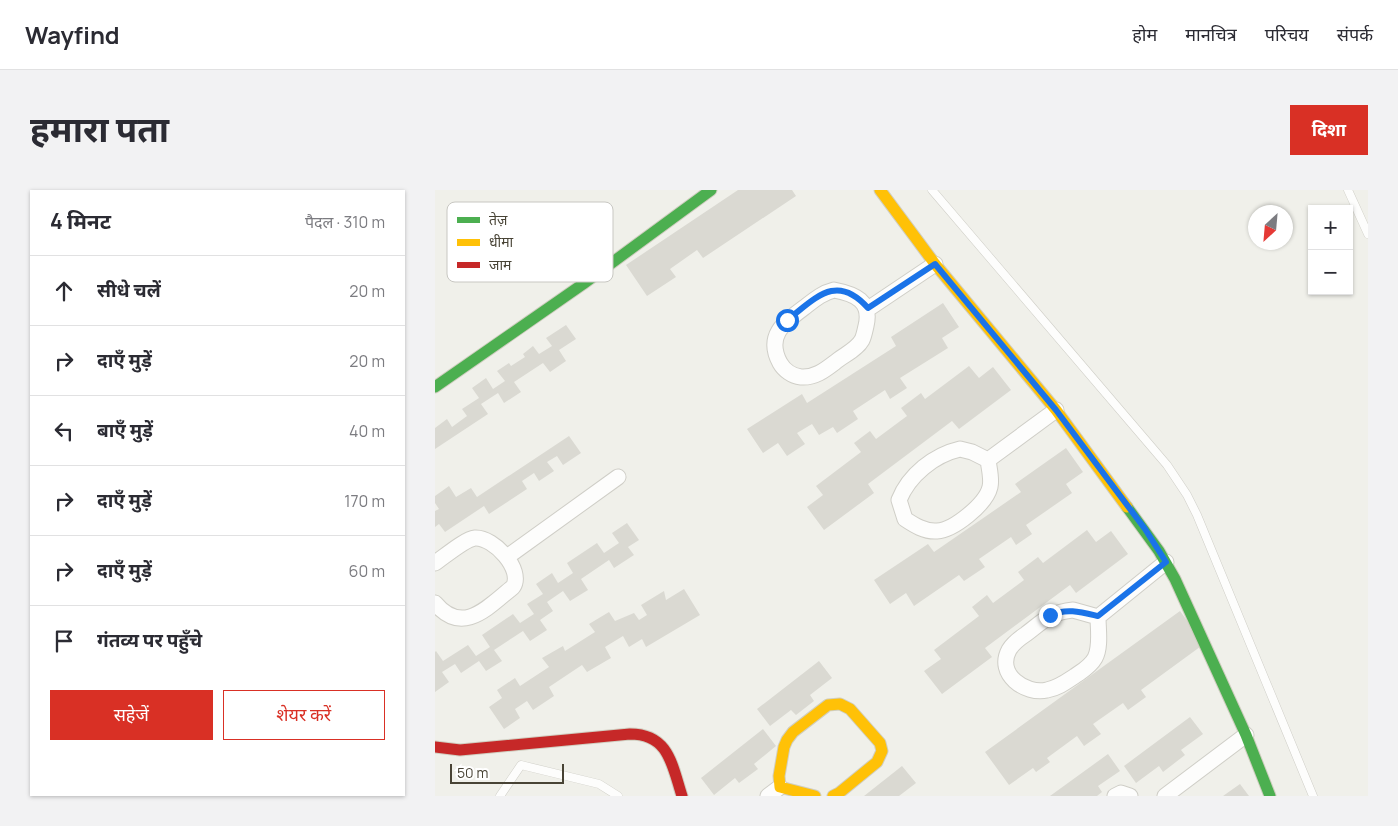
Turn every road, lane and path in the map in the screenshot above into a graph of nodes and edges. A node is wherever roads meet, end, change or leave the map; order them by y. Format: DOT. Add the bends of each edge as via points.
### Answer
graph roads {
  1 [pos="711,190"];
  2 [pos="880,190"];
  3 [pos="931,190"];
  4 [pos="1349,190"];
  5 [pos="1368,234"];
  6 [pos="613,262"];
  7 [pos="935,264"];
  8 [pos="586,282"];
  9 [pos="868,308"];
  10 [pos="435,387"];
  11 [pos="1056,410"];
  12 [pos="988,460"];
  13 [pos="618,477"];
  14 [pos="507,557"];
  15 [pos="1166,562"];
  16 [pos="435,563"];
  17 [pos="435,604"];
  18 [pos="1098,616"];
  19 [pos="1246,735"];
  20 [pos="435,747"];
  21 [pos="774,791"];
  22 [pos="501,796"];
  23 [pos="618,796"];
  24 [pos="683,796"];
  25 [pos="815,796"];
  26 [pos="833,796"];
  27 [pos="1115,796"];
  28 [pos="1131,796"];
  29 [pos="1165,796"];
  30 [pos="1270,796"];
  31 [pos="1313,796"];
  1 -- 6 [label="street"];
  2 -- 7 [label="street"];
  3 -- 31 [label="lane" via="1167,465 1187,495"];
  4 -- 5 [label="lane"];
  7 -- 9 [label="street"];
  7 -- 11 [label="street"];
  8 -- 10 [label="street"];
  9 -- 9 [label="street" via="862,341 850,352 821,373 809,377 797,377 785,370 776,354 777,334 787,320 824,292 847,292"];
  11 -- 12 [label="street"];
  11 -- 15 [label="street"];
  12 -- 12 [label="street" via="990,487 986,496 957,523 937,531 924,529 905,519 899,500 902,492 927,465 949,451 960,449"];
  13 -- 14 [label="street"];
  14 -- 16 [label="street" via="497,547 477,538"];
  14 -- 17 [label="street" via="517,582 478,614 462,619"];
  15 -- 18 [label="street"];
  15 -- 19 [label="street"];
  18 -- 18 [label="street" via="1073,610 1050,615 1009,650 1007,664 1010,677 1030,689 1045,690 1061,686 1089,667 1098,647"];
  19 -- 29 [label="street"];
  19 -- 30 [label="street"];
  20 -- 24 [label="street" via="460,750 643,734 654,738 664,748"];
  21 -- 25 [label="street"];
  21 -- 26 [label="street" via="784,747 793,732 829,705 839,704 850,709 880,743 882,751 877,762"];
  22 -- 23 [label="lane" via="521,765 599,784"];
  27 -- 28 [label="street"];
}
